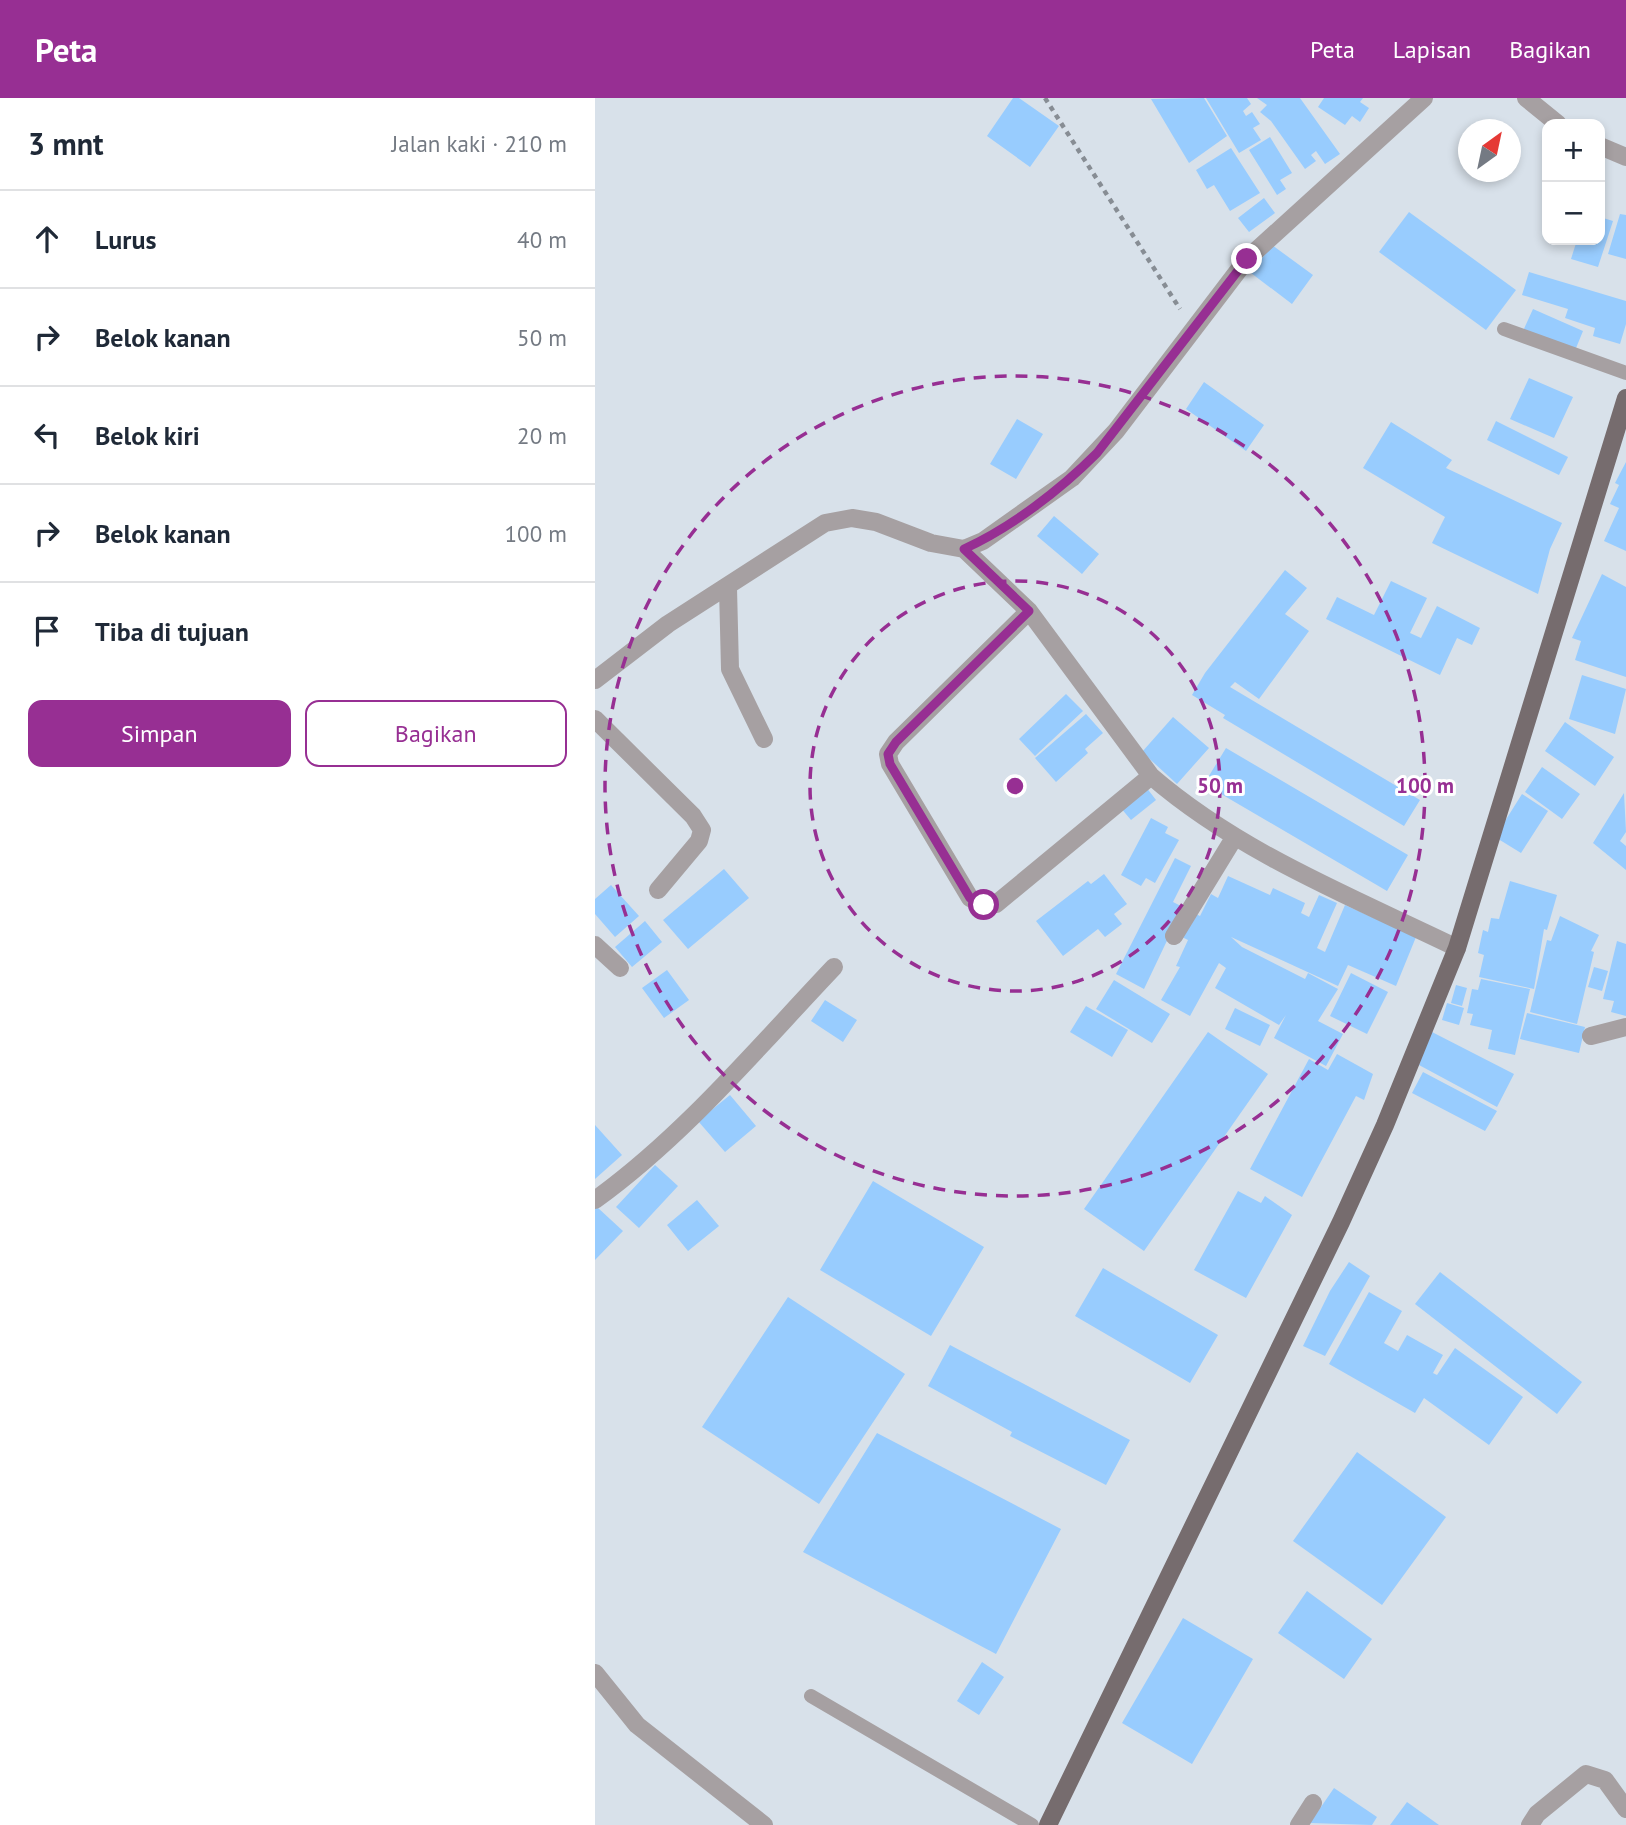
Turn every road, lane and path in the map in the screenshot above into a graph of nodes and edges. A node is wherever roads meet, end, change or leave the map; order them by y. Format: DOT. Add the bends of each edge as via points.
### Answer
graph roads {
  1 [pos="1045,98"];
  2 [pos="1424,98"];
  3 [pos="1526,98"];
  4 [pos="1552,119"];
  5 [pos="1605,148"];
  6 [pos="1626,157"];
  7 [pos="1192,328"];
  8 [pos="1504,329"];
  9 [pos="1626,373"];
  10 [pos="1626,398"];
  11 [pos="964,549"];
  12 [pos="727,588"];
  13 [pos="1029,611"];
  14 [pos="595,680"];
  15 [pos="595,719"];
  16 [pos="764,739"];
  17 [pos="1151,776"];
  18 [pos="1234,838"];
  19 [pos="658,890"];
  20 [pos="1174,936"];
  21 [pos="595,945"];
  22 [pos="1457,948"];
  23 [pos="834,967"];
  24 [pos="620,968"];
  25 [pos="1626,1027"];
  26 [pos="1591,1036"];
  27 [pos="595,1200"];
  28 [pos="595,1673"];
  29 [pos="811,1696"];
  30 [pos="1313,1803"];
  31 [pos="1626,1809"];
  32 [pos="764,1825"];
  33 [pos="1032,1825"];
  34 [pos="1048,1825"];
  35 [pos="1299,1825"];
  36 [pos="1530,1825"];
  1 -- 7 [label="path"];
  2 -- 7 [label="street" via="1247,259"];
  3 -- 4 [label="street"];
  5 -- 6 [label="street"];
  7 -- 11 [label="street" via="1116,431 1072,478 983,541"];
  8 -- 9 [label="lane"];
  10 -- 22 [label="main road"];
  11 -- 12 [label="street" via="931,543 876,522 840,520 825,523"];
  11 -- 13 [label="street"];
  12 -- 14 [label="street" via="668,624"];
  12 -- 16 [label="street" via="730,669"];
  13 -- 17 [label="street"];
  13 -- 17 [label="street" via="888,754 970,898 984,905 996,904"];
  15 -- 19 [label="street" via="702,830 699,841"];
  17 -- 18 [label="street"];
  18 -- 20 [label="street"];
  18 -- 22 [label="street"];
  21 -- 24 [label="street"];
  22 -- 34 [label="main road" via="1341,1222"];
  23 -- 27 [label="street" via="671,1138"];
  25 -- 26 [label="street"];
  28 -- 32 [label="street" via="637,1724"];
  29 -- 33 [label="lane"];
  30 -- 35 [label="street"];
  31 -- 36 [label="street" via="1605,1780 1586,1774"];
}
